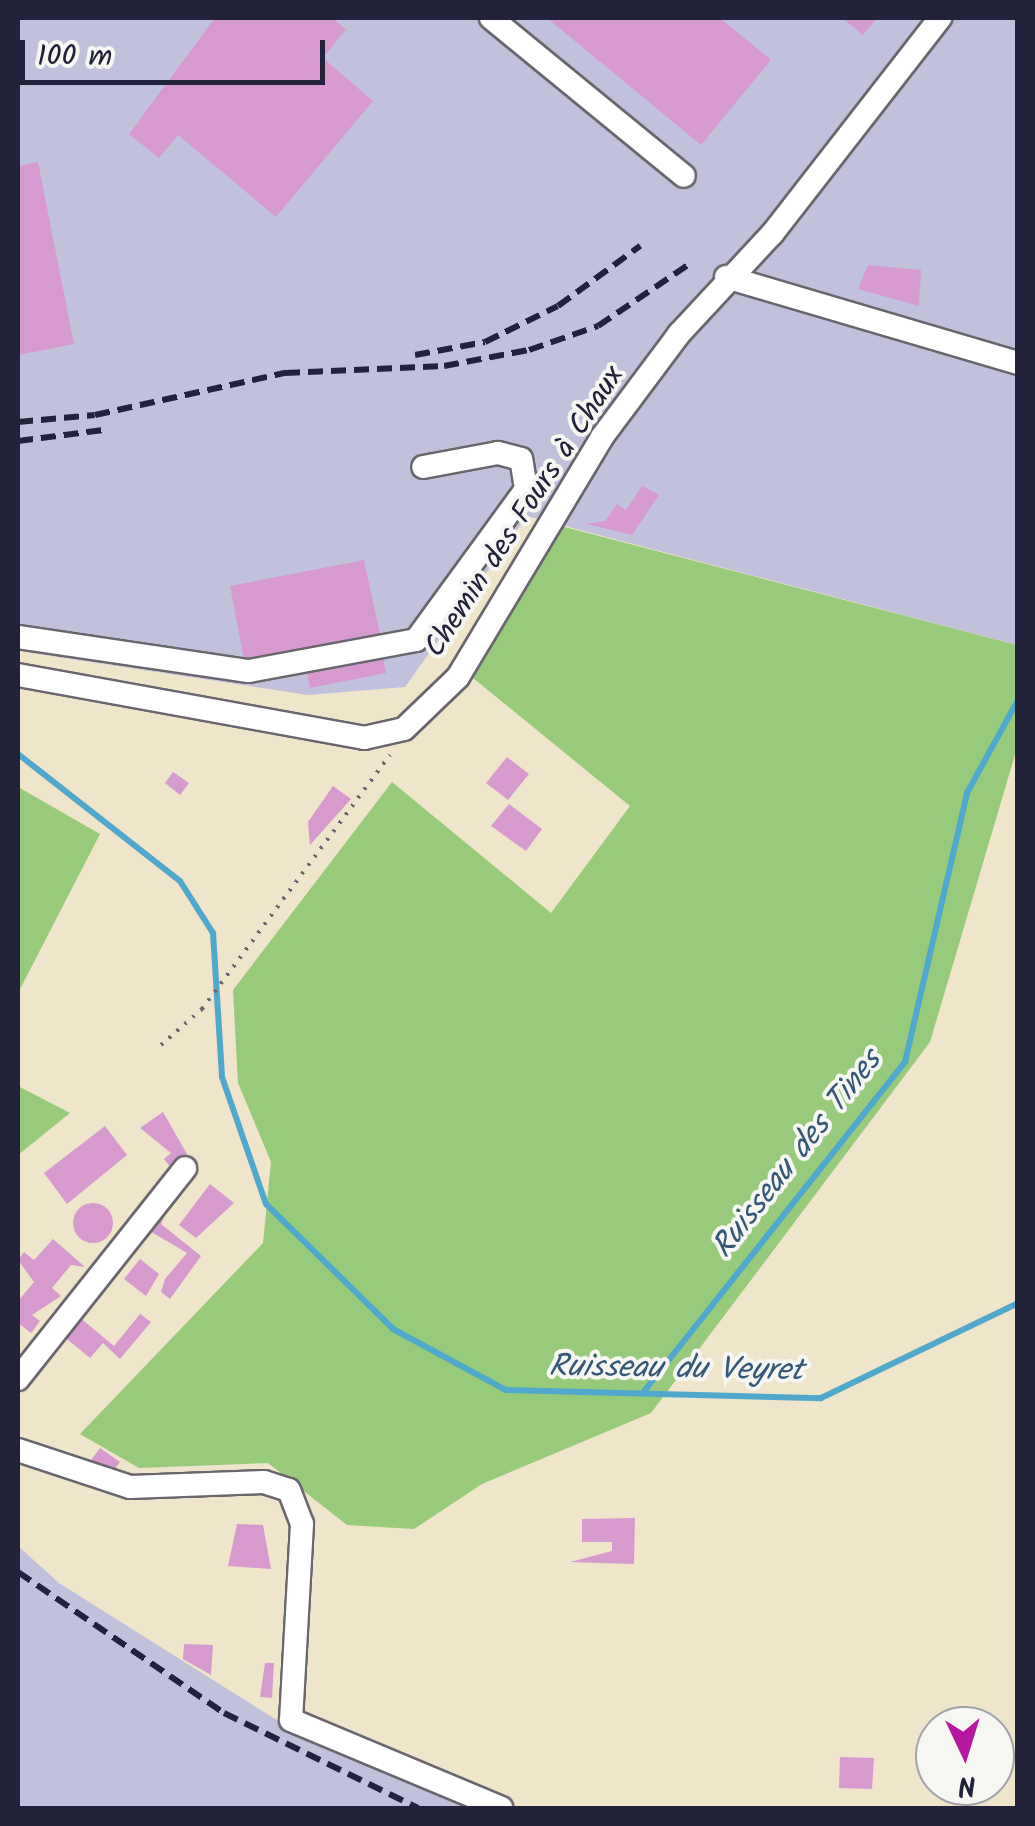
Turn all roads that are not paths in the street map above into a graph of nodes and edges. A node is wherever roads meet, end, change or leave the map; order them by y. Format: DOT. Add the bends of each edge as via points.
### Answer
graph roads {
  1 [pos="940,18"];
  2 [pos="501,20"];
  3 [pos="684,176"];
  4 [pos="726,278"];
  5 [pos="1018,363"];
  6 [pos="423,467"];
  7 [pos="18,637"];
  8 [pos="18,674"];
  9 [pos="185,1168"];
  10 [pos="18,1379"];
  11 [pos="18,1450"];
  12 [pos="501,1808"];
  1 -- 4 [label="street, Chemin des Fours à Chaux" via="772,234"];
  2 -- 3 [label="street"];
  4 -- 5 [label="street"];
  4 -- 8 [label="street, Chemin des Fours à Chaux" via="602,437 458,676 404,729 364,738"];
  6 -- 7 [label="street" via="498,454 521,459 526,488 416,640 249,671"];
  9 -- 10 [label="street"];
  11 -- 12 [label="street" via="130,1487 264,1482 289,1490 302,1524 291,1720"];
}
